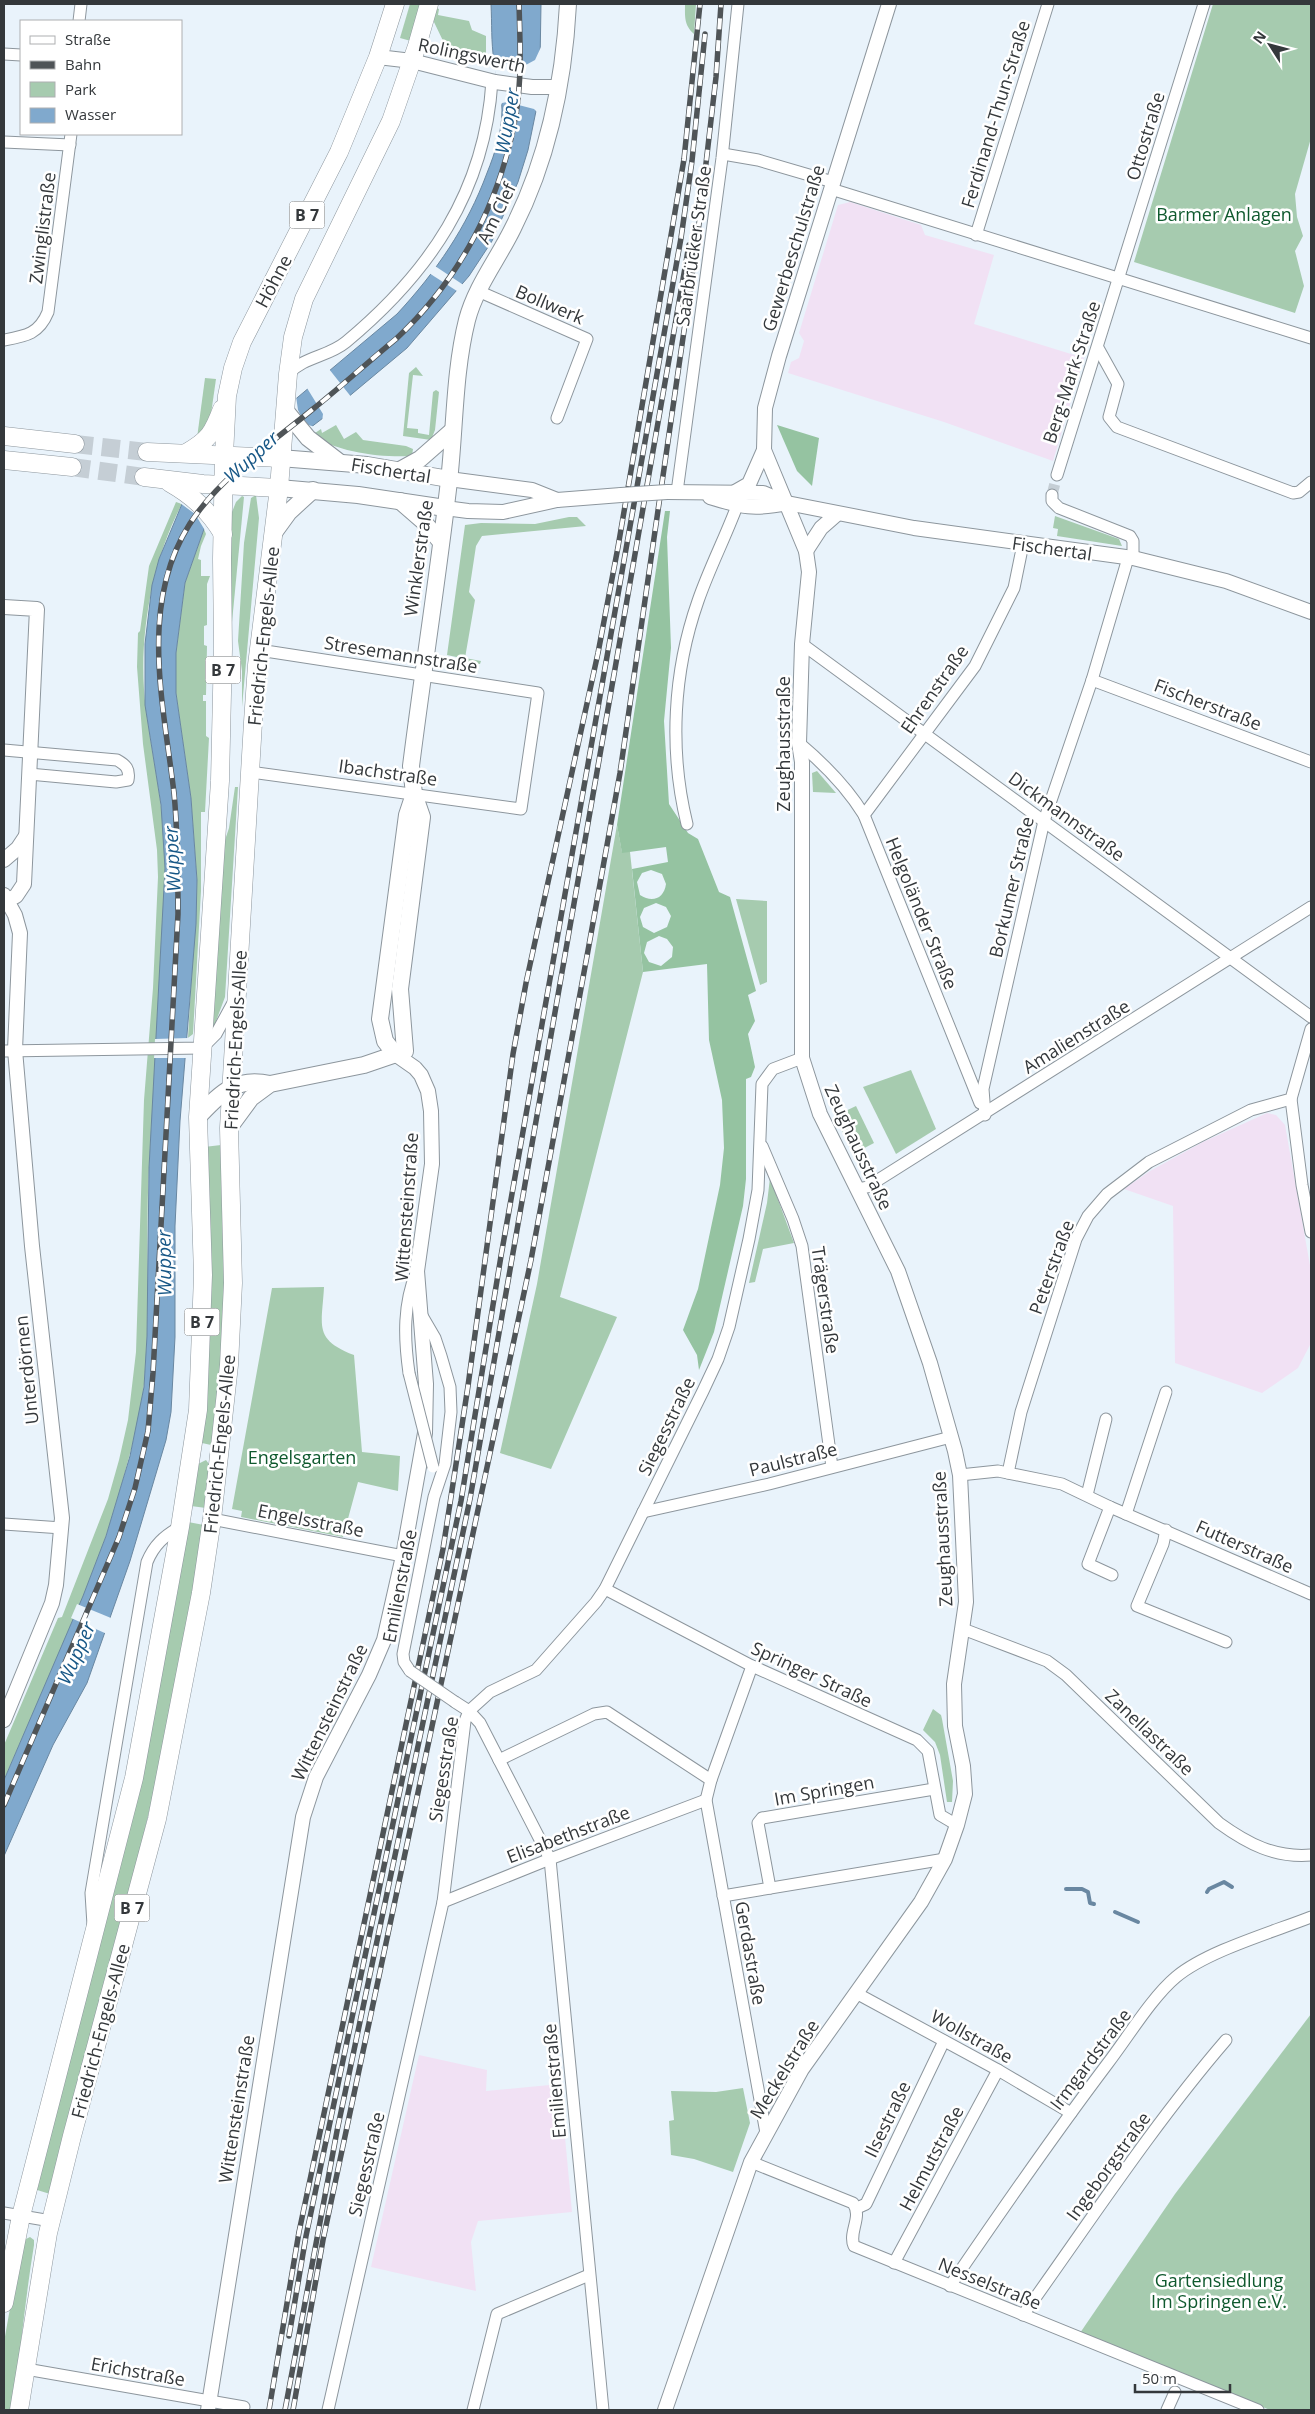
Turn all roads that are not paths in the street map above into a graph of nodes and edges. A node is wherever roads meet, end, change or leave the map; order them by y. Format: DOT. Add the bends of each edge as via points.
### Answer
graph roads {
  1 [pos="81,4"];
  2 [pos="395,4"];
  3 [pos="429,4"];
  4 [pos="568,4"];
  5 [pos="577,4"];
  6 [pos="738,4"];
  7 [pos="889,4"];
  8 [pos="1048,4"];
  9 [pos="1204,4"];
  10 [pos="79,20"];
  11 [pos="567,25"];
  12 [pos="4,54"];
  13 [pos="20,55"];
  14 [pos="378,57"];
  15 [pos="412,61"];
  16 [pos="494,81"];
  17 [pos="552,87"];
  18 [pos="70,139"];
  19 [pos="4,142"];
  20 [pos="723,154"];
  21 [pos="832,186"];
  22 [pos="976,235"];
  23 [pos="1119,279"];
  24 [pos="476,294"];
  25 [pos="1311,338"];
  26 [pos="4,340"];
  27 [pos="1098,348"];
  28 [pos="288,374"];
  29 [pos="227,396"];
  30 [pos="286,402"];
  31 [pos="557,418"];
  32 [pos="453,430"];
  33 [pos="4,436"];
  34 [pos="75,444"];
  35 [pos="224,447"];
  36 [pos="764,450"];
  37 [pos="147,452"];
  38 [pos="186,453"];
  39 [pos="280,458"];
  40 [pos="4,460"];
  41 [pos="338,462"];
  42 [pos="72,467"];
  43 [pos="400,470"];
  44 [pos="1057,475"];
  45 [pos="144,477"];
  46 [pos="449,478"];
  47 [pos="1311,482"];
  48 [pos="177,484"];
  49 [pos="223,485"];
  50 [pos="279,488"];
  51 [pos="313,490"];
  52 [pos="672,492"];
  53 [pos="1052,495"];
  54 [pos="735,499"];
  55 [pos="557,500"];
  56 [pos="400,501"];
  57 [pos="787,503"];
  58 [pos="445,508"];
  59 [pos="837,514"];
  60 [pos="221,524"];
  61 [pos="273,534"];
  62 [pos="441,542"];
  63 [pos="1023,544"];
  64 [pos="806,551"];
  65 [pos="1130,558"];
  66 [pos="4,607"];
  67 [pos="1311,612"];
  68 [pos="802,644"];
  69 [pos="259,650"];
  70 [pos="424,676"];
  71 [pos="1092,680"];
  72 [pos="924,734"];
  73 [pos="799,743"];
  74 [pos="4,750"];
  75 [pos="29,752"];
  76 [pos="1311,762"];
  77 [pos="250,772"];
  78 [pos="29,774"];
  79 [pos="414,794"];
  80 [pos="521,809"];
  81 [pos="864,816"];
  82 [pos="1044,821"];
  83 [pos="687,824"];
  84 [pos="27,835"];
  85 [pos="4,860"];
  86 [pos="6,898"];
  87 [pos="1311,907"];
  88 [pos="1231,958"];
  89 [pos="236,997"];
  90 [pos="1311,1017"];
  91 [pos="1311,1029"];
  92 [pos="197,1048"];
  93 [pos="10,1050"];
  94 [pos="403,1056"];
  95 [pos="802,1058"];
  96 [pos="270,1084"];
  97 [pos="231,1086"];
  98 [pos="1291,1100"];
  99 [pos="985,1115"];
  100 [pos="198,1117"];
  101 [pos="229,1128"];
  102 [pos="762,1144"];
  103 [pos="858,1190"];
  104 [pos="1311,1232"];
  105 [pos="416,1271"];
  106 [pos="421,1313"];
  107 [pos="1166,1392"];
  108 [pos="1106,1418"];
  109 [pos="951,1437"];
  110 [pos="191,1459"];
  111 [pos="220,1460"];
  112 [pos="832,1467"];
  113 [pos="1008,1473"];
  114 [pos="960,1475"];
  115 [pos="1087,1495"];
  116 [pos="434,1498"];
  117 [pos="1110,1507"];
  118 [pos="643,1512"];
  119 [pos="1126,1514"];
  120 [pos="212,1519"];
  121 [pos="4,1524"];
  122 [pos="180,1526"];
  123 [pos="62,1528"];
  124 [pos="1166,1530"];
  125 [pos="404,1556"];
  126 [pos="1112,1575"];
  127 [pos="605,1589"];
  128 [pos="1311,1594"];
  129 [pos="963,1629"];
  130 [pos="1226,1642"];
  131 [pos="752,1666"];
  132 [pos="469,1711"];
  133 [pos="4,1720"];
  134 [pos="499,1760"];
  135 [pos="963,1766"];
  136 [pos="711,1780"];
  137 [pos="934,1789"];
  138 [pos="706,1800"];
  139 [pos="958,1825"];
  140 [pos="1311,1856"];
  141 [pos="550,1859"];
  142 [pos="944,1859"];
  143 [pos="770,1888"];
  144 [pos="723,1896"];
  145 [pos="443,1902"];
  146 [pos="1311,1917"];
  147 [pos="94,1932"];
  148 [pos="856,1993"];
  149 [pos="1226,2040"];
  150 [pos="944,2041"];
  151 [pos="998,2070"];
  152 [pos="1071,2113"];
  153 [pos="766,2133"];
  154 [pos="751,2162"];
  155 [pos="857,2208"];
  156 [pos="12,2214"];
  157 [pos="51,2221"];
  158 [pos="894,2263"];
  159 [pos="589,2275"];
  160 [pos="950,2286"];
  161 [pos="4,2303"];
  162 [pos="1023,2315"];
  163 [pos="26,2370"];
  164 [pos="1175,2392"];
  165 [pos="208,2406"];
  166 [pos="244,2407"];
  167 [pos="19,2410"];
  168 [pos="328,2410"];
  169 [pos="474,2410"];
  170 [pos="602,2410"];
  171 [pos="665,2410"];
  172 [pos="1167,2410"];
  173 [pos="1258,2410"];
  1 -- 10 [label="street"];
  2 -- 14 [label="main road, Höhne / B 7"];
  3 -- 15 [label="main road, Höhne / B 7"];
  4 -- 11 [label="main road, Am Clef"];
  5 -- 11 [label="street, Am Clef"];
  6 -- 20 [label="street, Saarbrücker Straße"];
  7 -- 21 [label="street, Gewerbeschulstraße"];
  8 -- 22 [label="street, Ferdinand-Thun-Straße"];
  9 -- 23 [label="street, Ottostraße"];
  11 -- 17 [label="main road, Am Clef"];
  12 -- 13 [label="street"];
  14 -- 15 [label="street, Rolingswerth"];
  14 -- 29 [label="main road, Höhne / B 7" via="339,152 242,342"];
  15 -- 16 [label="street, Rolingswerth"];
  15 -- 28 [label="main road, Höhne / B 7" via="392,120 304,298 293,337"];
  16 -- 17 [label="street, Rolingswerth"];
  16 -- 28 [label="street" via="489,115 473,171 456,212 424,264 388,306 346,342 329,354 302,362"];
  17 -- 24 [label="main road, Am Clef" via="551,126 534,181 513,228"];
  18 -- 19 [label="street"];
  18 -- 26 [label="street, Zwinglistraße" via="48,312 43,325 35,331"];
  20 -- 21 [label="street" via="758,160"];
  20 -- 52 [label="street, Saarbrücker Straße"];
  21 -- 22 [label="street"];
  21 -- 36 [label="street, Gewerbeschulstraße" via="765,408"];
  22 -- 23 [label="street"];
  23 -- 25 [label="street"];
  23 -- 27 [label="street, Berg-Mark-Straße"];
  24 -- 31 [label="street, Bollwerk" via="586,339"];
  24 -- 32 [label="main road, Winklerstraße" via="467,320"];
  27 -- 44 [label="street, Berg-Mark-Straße"];
  27 -- 47 [label="street" via="1118,384 1109,417 1117,427 1292,493 1299,492"];
  28 -- 30 [label="main road, Höhne / B 7"];
  29 -- 35 [label="main road, Höhne / B 7"];
  29 -- 38 [label="main road" via="213,432 203,443"];
  30 -- 39 [label="main road, Höhne / B 7"];
  30 -- 41 [label="main road" via="308,438"];
  32 -- 43 [label="main road" via="420,459"];
  32 -- 46 [label="main road, Winklerstraße"];
  33 -- 34 [label="main road"];
  35 -- 38 [label="main road, Fischertal" via="206,454"];
  35 -- 39 [label="main road, Fischertal"];
  35 -- 49 [label="main road, Friedrich-Engels-Allee / B 7"];
  36 -- 54 [label="street" via="749,484"];
  36 -- 57 [label="street, Gewerbeschulstraße"];
  37 -- 38 [label="main road, Fischertal"];
  39 -- 41 [label="main road, Fischertal"];
  39 -- 50 [label="main road, Friedrich-Engels-Allee / B 7"];
  40 -- 42 [label="main road"];
  41 -- 43 [label="main road, Fischertal"];
  43 -- 46 [label="main road, Fischertal"];
  45 -- 48 [label="main road, Fischertal"];
  46 -- 55 [label="street, Fischertal" via="532,490"];
  46 -- 58 [label="main road, Winklerstraße"];
  48 -- 49 [label="main road, Fischertal"];
  48 -- 60 [label="main road"];
  49 -- 50 [label="main road, Fischertal"];
  49 -- 60 [label="main road, Friedrich-Engels-Allee / B 7"];
  50 -- 51 [label="main road, Fischertal"];
  50 -- 61 [label="main road, Friedrich-Engels-Allee / B 7"];
  51 -- 56 [label="main road, Fischertal"];
  51 -- 61 [label="main road" via="289,512"];
  52 -- 54 [label="street, Fischertal"];
  52 -- 55 [label="street, Fischertal, bridge"];
  53 -- 65 [label="street" via="1052,501 1059,508 1130,536 1133,541"];
  54 -- 57 [label="street, Fischertal" via="763,493"];
  54 -- 83 [label="street" via="698,600 680,665 677,756 680,795"];
  55 -- 58 [label="street, Fischertal" via="503,512"];
  56 -- 58 [label="main road, Fischertal"];
  56 -- 62 [label="main road"];
  57 -- 59 [label="street, Fischertal"];
  57 -- 64 [label="street, Zeughausstraße"];
  58 -- 62 [label="main road, Winklerstraße"];
  59 -- 63 [label="street, Fischertal"];
  59 -- 64 [label="street" via="821,528"];
  60 -- 92 [label="main road, Friedrich-Engels-Allee / B 7" via="224,650 220,781"];
  61 -- 69 [label="main road, Friedrich-Engels-Allee / B 7"];
  62 -- 70 [label="main road, Winklerstraße"];
  63 -- 65 [label="street, Fischertal"];
  63 -- 72 [label="street, Ehrenstraße" via="1014,588 975,666"];
  64 -- 68 [label="street, Zeughausstraße" via="809,572"];
  65 -- 67 [label="street, Fischertal" via="1226,581"];
  65 -- 71 [label="street, Borkumer Straße"];
  66 -- 75 [label="street, Unterdörnen" via="37,609"];
  68 -- 72 [label="street, Dickmannstraße"];
  68 -- 73 [label="street, Zeughausstraße"];
  69 -- 70 [label="street, Stresemannstraße"];
  69 -- 77 [label="main road, Friedrich-Engels-Allee / B 7"];
  70 -- 79 [label="main road, Winklerstraße" via="411,766"];
  70 -- 80 [label="street, Stresemannstraße" via="538,693"];
  71 -- 76 [label="street, Fischerstraße"];
  71 -- 82 [label="street, Borkumer Straße"];
  72 -- 81 [label="street, Ehrenstraße"];
  72 -- 82 [label="street, Dickmannstraße"];
  73 -- 81 [label="street, Helgoländer Straße" via="823,764"];
  73 -- 95 [label="street, Zeughausstraße" via="802,762"];
  74 -- 75 [label="street"];
  75 -- 78 [label="street, Unterdörnen"];
  75 -- 78 [label="street" via="117,760 126,765 129,773 128,780 116,782"];
  77 -- 79 [label="street, Ibachstraße"];
  77 -- 89 [label="main road, Friedrich-Engels-Allee / B 7"];
  78 -- 84 [label="street, Unterdörnen"];
  79 -- 80 [label="street, Ibachstraße"];
  79 -- 94 [label="main road" via="407,815 380,1019 385,1041"];
  81 -- 99 [label="street, Helgoländer Straße"];
  82 -- 88 [label="street, Dickmannstraße"];
  82 -- 99 [label="street, Borkumer Straße" via="983,1089"];
  84 -- 85 [label="street"];
  84 -- 86 [label="street, Unterdörnen" via="24,884 16,896"];
  86 -- 93 [label="street, Unterdörnen" via="16,915 20,933"];
  87 -- 88 [label="street, Amalienstraße"];
  88 -- 90 [label="street, Dickmannstraße"];
  88 -- 99 [label="street, Amalienstraße"];
  89 -- 92 [label="street" via="216,1034"];
  89 -- 97 [label="main road, Friedrich-Engels-Allee / B 7"];
  91 -- 98 [label="street"];
  92 -- 93 [label="street"];
  92 -- 100 [label="main road, Friedrich-Engels-Allee / B 7"];
  93 -- 123 [label="street, Unterdörnen"];
  94 -- 96 [label="main road"];
  94 -- 105 [label="street, Wittensteinstraße" via="421,1075 428,1091 432,1132 432,1164"];
  95 -- 102 [label="street, Siegesstraße" via="773,1069 762,1084"];
  95 -- 103 [label="street, Zeughausstraße" via="820,1114"];
  96 -- 97 [label="main road" via="259,1082"];
  96 -- 101 [label="main road" via="251,1098"];
  97 -- 100 [label="main road"];
  97 -- 101 [label="main road, Friedrich-Engels-Allee / B 7"];
  98 -- 104 [label="street"];
  98 -- 113 [label="street, Peterstraße" via="1251,1110 1149,1162 1107,1194 1088,1216 1076,1239 1021,1412"];
  99 -- 103 [label="street, Amalienstraße"];
  100 -- 110 [label="main road, Friedrich-Engels-Allee / B 7" via="202,1333 198,1410"];
  101 -- 111 [label="main road, Friedrich-Engels-Allee / B 7" via="233,1283"];
  102 -- 112 [label="street, Trägerstraße" via="802,1246"];
  102 -- 118 [label="street, Siegesstraße" via="758,1190 729,1328 718,1359"];
  103 -- 109 [label="street, Zeughausstraße" via="898,1271"];
  105 -- 106 [label="street, Wittensteinstraße"];
  105 -- 116 [label="street, Emilienstraße, bridge" via="410,1287 405,1326 409,1373 433,1467"];
  106 -- 116 [label="street, Emilienstraße" via="435,1338 450,1387 444,1464"];
  106 -- 125 [label="street, Wittensteinstraße" via="426,1384 425,1433"];
  107 -- 119 [label="street"];
  108 -- 115 [label="street"];
  109 -- 112 [label="street, Paulstraße"];
  109 -- 114 [label="street, Zeughausstraße"];
  110 -- 111 [label="main road" via="201,1450 207,1450"];
  110 -- 122 [label="main road, Friedrich-Engels-Allee / B 7"];
  111 -- 120 [label="main road, Friedrich-Engels-Allee / B 7"];
  112 -- 118 [label="street, Paulstraße"];
  113 -- 114 [label="street, Futterstraße"];
  113 -- 115 [label="street, Futterstraße" via="1062,1484"];
  114 -- 129 [label="street, Zeughausstraße" via="966,1602"];
  115 -- 117 [label="street, Futterstraße"];
  116 -- 132 [label="street, Emilienstraße, bridge" via="404,1662 410,1671"];
  117 -- 119 [label="street, Futterstraße"];
  117 -- 126 [label="street" via="1088,1564"];
  118 -- 127 [label="street, Siegesstraße"];
  119 -- 124 [label="street, Futterstraße"];
  120 -- 125 [label="street, Engelsstraße"];
  120 -- 157 [label="main road, Friedrich-Engels-Allee / B 7" via="201,1593 157,1819"];
  121 -- 123 [label="street"];
  122 -- 147 [label="main road, Friedrich-Engels-Allee / B 7" via="134,1778"];
  122 -- 147 [label="street, Friedrich-Engels-Allee" via="159,1541 146,1562 91,1893"];
  123 -- 133 [label="street, Unterdörnen" via="52,1602"];
  124 -- 128 [label="street, Futterstraße"];
  124 -- 130 [label="street" via="1137,1606"];
  125 -- 165 [label="street, Wittensteinstraße" via="384,1640 316,1776 303,1817"];
  127 -- 131 [label="street, Springer Straße"];
  127 -- 132 [label="street, Siegesstraße" via="536,1670 490,1692"];
  129 -- 135 [label="street, Zeughausstraße" via="954,1684 955,1726"];
  129 -- 140 [label="street, Zanellastraße" via="1047,1661 1066,1675 1219,1823 1241,1839 1265,1850"];
  131 -- 136 [label="street, Gerdastraße"];
  131 -- 137 [label="street, Springer Straße" via="917,1740 928,1751"];
  132 -- 134 [label="street, Emilienstraße" via="480,1723"];
  132 -- 145 [label="street, Siegesstraße" via="462,1742"];
  134 -- 136 [label="street" via="594,1714 607,1712"];
  134 -- 141 [label="street, Emilienstraße"];
  135 -- 139 [label="street, Meckelstraße" via="965,1794"];
  136 -- 138 [label="street, Gerdastraße"];
  137 -- 139 [label="street, Springer Straße" via="940,1815"];
  137 -- 143 [label="street, Im Springen" via="762,1818 758,1823"];
  138 -- 141 [label="street, Elisabethstraße"];
  138 -- 144 [label="street, Gerdastraße"];
  139 -- 142 [label="street, Meckelstraße"];
  141 -- 145 [label="street, Elisabethstraße"];
  141 -- 159 [label="street, Emilienstraße"];
  142 -- 143 [label="street"];
  142 -- 148 [label="street, Meckelstraße" via="921,1902"];
  143 -- 144 [label="street"];
  144 -- 153 [label="street, Gerdastraße"];
  145 -- 168 [label="street, Siegesstraße"];
  146 -- 152 [label="street, Irmgardstraße" via="1200,1961 1176,1977"];
  147 -- 156 [label="main road, Friedrich-Engels-Allee / B 7"];
  148 -- 150 [label="street, Wollstraße"];
  148 -- 153 [label="street, Meckelstraße" via="802,2069"];
  149 -- 162 [label="street, Ingeborgstraße" via="1129,2166"];
  150 -- 151 [label="street, Wollstraße"];
  150 -- 155 [label="street, Ilsestraße" via="866,2204"];
  151 -- 152 [label="street, Wollstraße"];
  151 -- 158 [label="street, Helmutstraße"];
  152 -- 160 [label="street, Irmgardstraße"];
  153 -- 154 [label="street, Meckelstraße"];
  154 -- 155 [label="street" via="853,2203"];
  154 -- 171 [label="street, Meckelstraße"];
  155 -- 158 [label="street, Nesselstraße" via="854,2246"];
  156 -- 157 [label="street"];
  156 -- 161 [label="main road, Friedrich-Engels-Allee / B 7"];
  157 -- 163 [label="main road, Friedrich-Engels-Allee / B 7"];
  158 -- 160 [label="street, Nesselstraße"];
  159 -- 169 [label="street" via="496,2314"];
  159 -- 170 [label="street, Emilienstraße"];
  160 -- 162 [label="street, Nesselstraße"];
  162 -- 173 [label="street, Nesselstraße"];
  163 -- 165 [label="street, Erichstraße"];
  163 -- 167 [label="main road, Friedrich-Engels-Allee / B 7"];
  164 -- 172 [label="street"];
  165 -- 166 [label="street, Erichstraße"];
}
